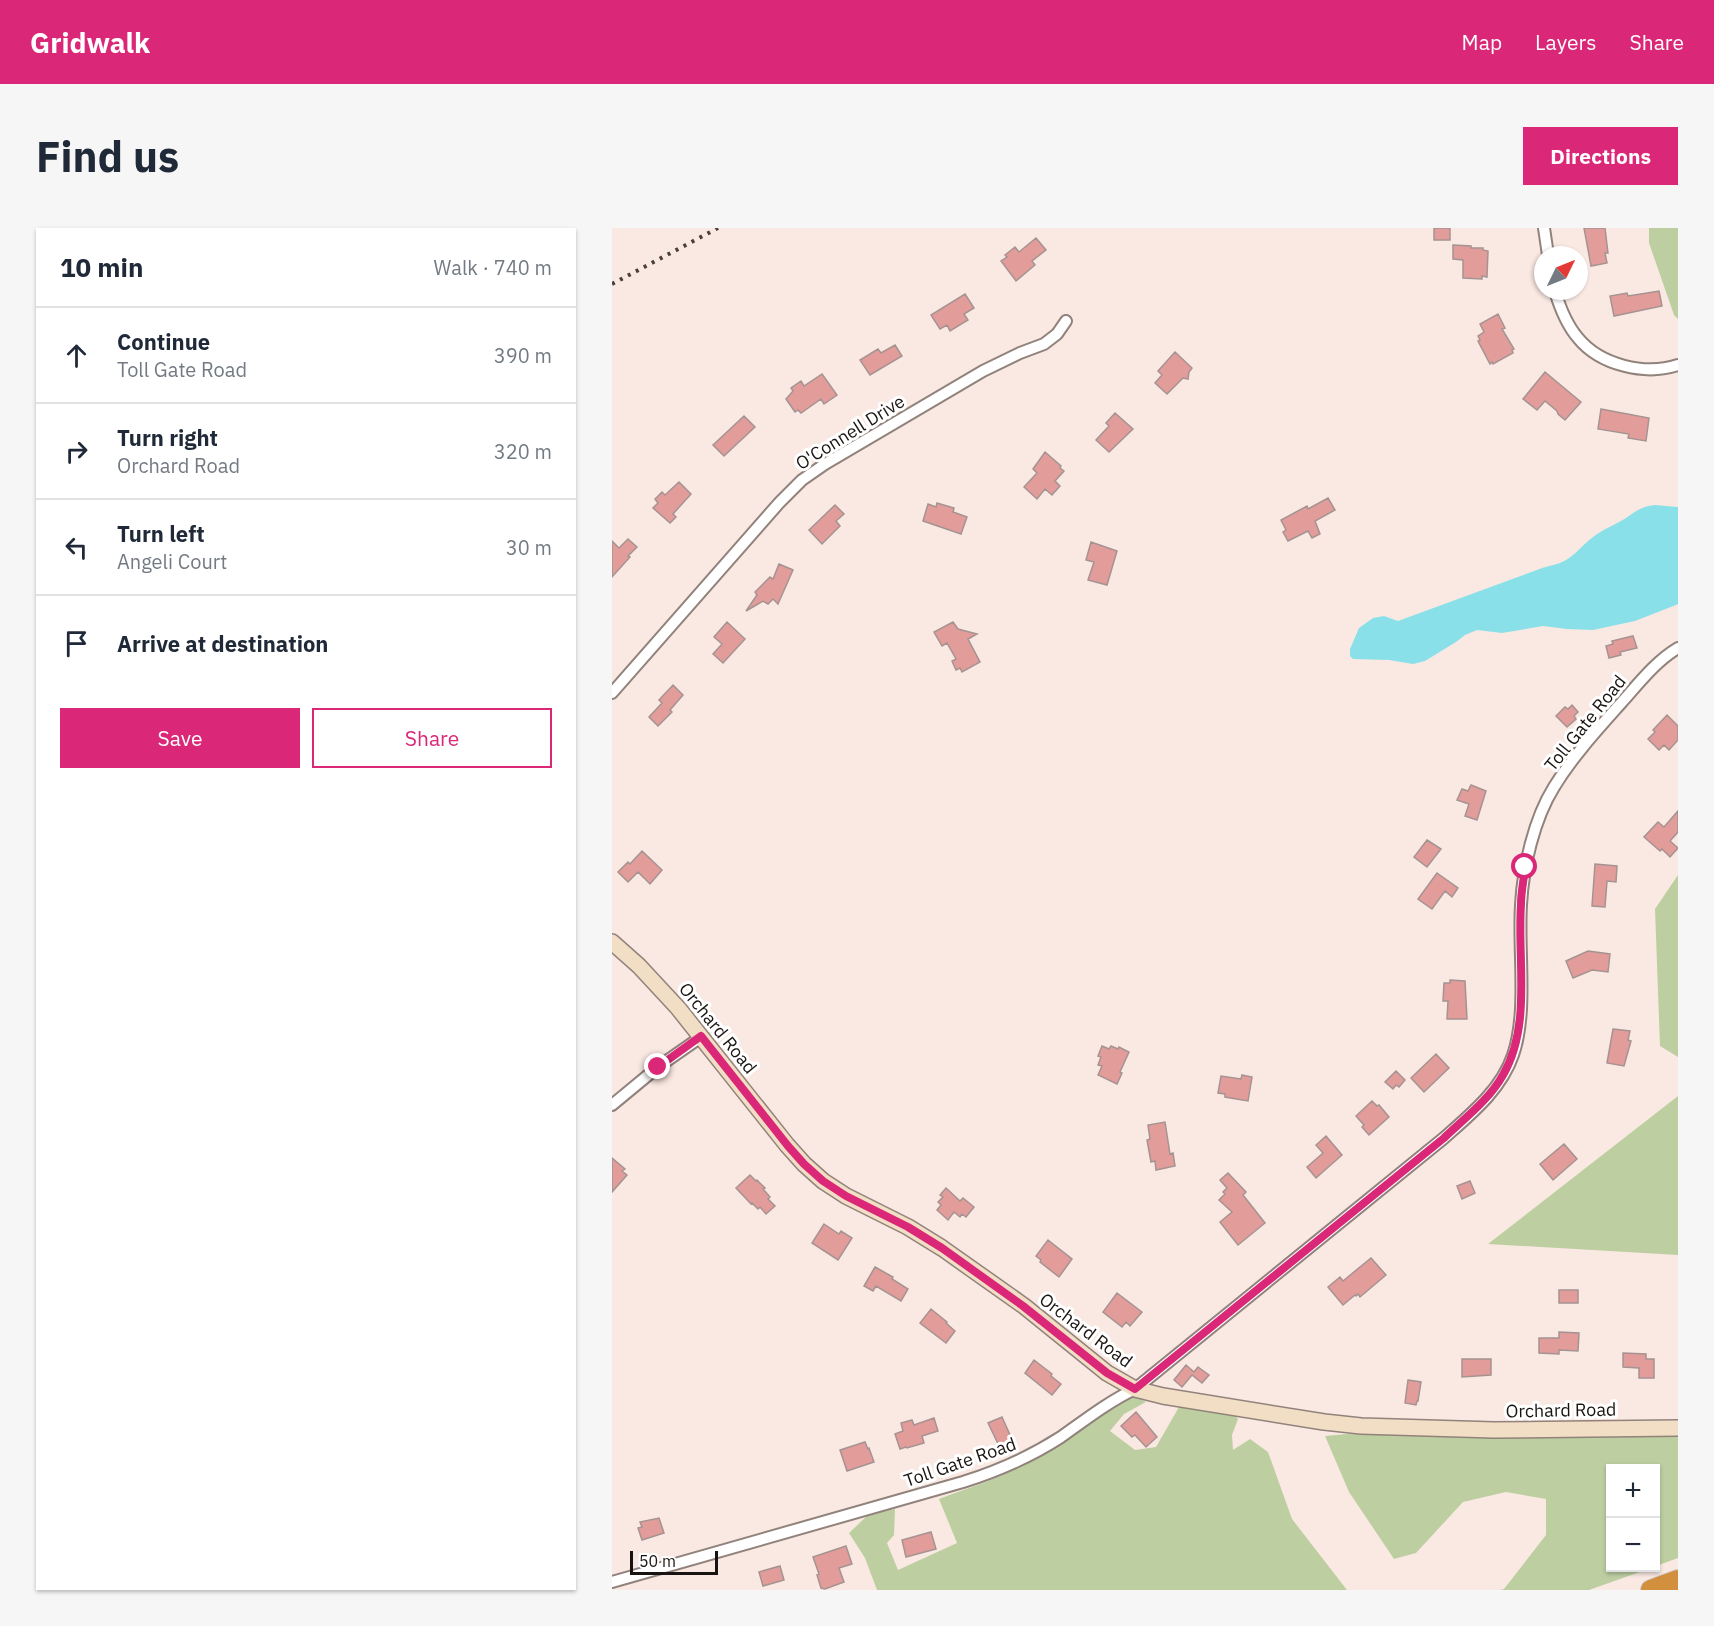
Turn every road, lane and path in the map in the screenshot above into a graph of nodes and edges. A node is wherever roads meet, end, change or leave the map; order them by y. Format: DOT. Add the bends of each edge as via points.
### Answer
graph roads {
  1 [pos="1544,228"];
  2 [pos="1547,246"];
  3 [pos="1558,300"];
  4 [pos="1066,321"];
  5 [pos="1678,365"];
  6 [pos="1678,648"];
  7 [pos="612,693"];
  8 [pos="612,942"];
  9 [pos="701,1036"];
  10 [pos="612,1106"];
  11 [pos="1135,1389"];
  12 [pos="1678,1428"];
  13 [pos="1678,1581"];
  14 [pos="612,1582"];
  15 [pos="1651,1590"];
  1 -- 2 [label="street"];
  3 -- 5 [label="street" via="1579,339 1610,361 1649,369"];
  4 -- 7 [label="street, O'Connell Drive" via="1058,334 1044,344 984,371 802,480"];
  6 -- 11 [label="street, Toll Gate Road" via="1641,681 1582,747 1553,789 1534,830 1521,904 1519,1032 1513,1056 1491,1093 1444,1138"];
  8 -- 9 [label="street, Orchard Road" via="661,988"];
  9 -- 10 [label="street"];
  9 -- 11 [label="street, Orchard Road" via="788,1146 823,1181 942,1248 1107,1373"];
  11 -- 12 [label="street, Orchard Road" via="1361,1426 1494,1430"];
  11 -- 14 [label="street, Toll Gate Road" via="1039,1450 994,1472"];
  13 -- 15 [label="highway"];
}
